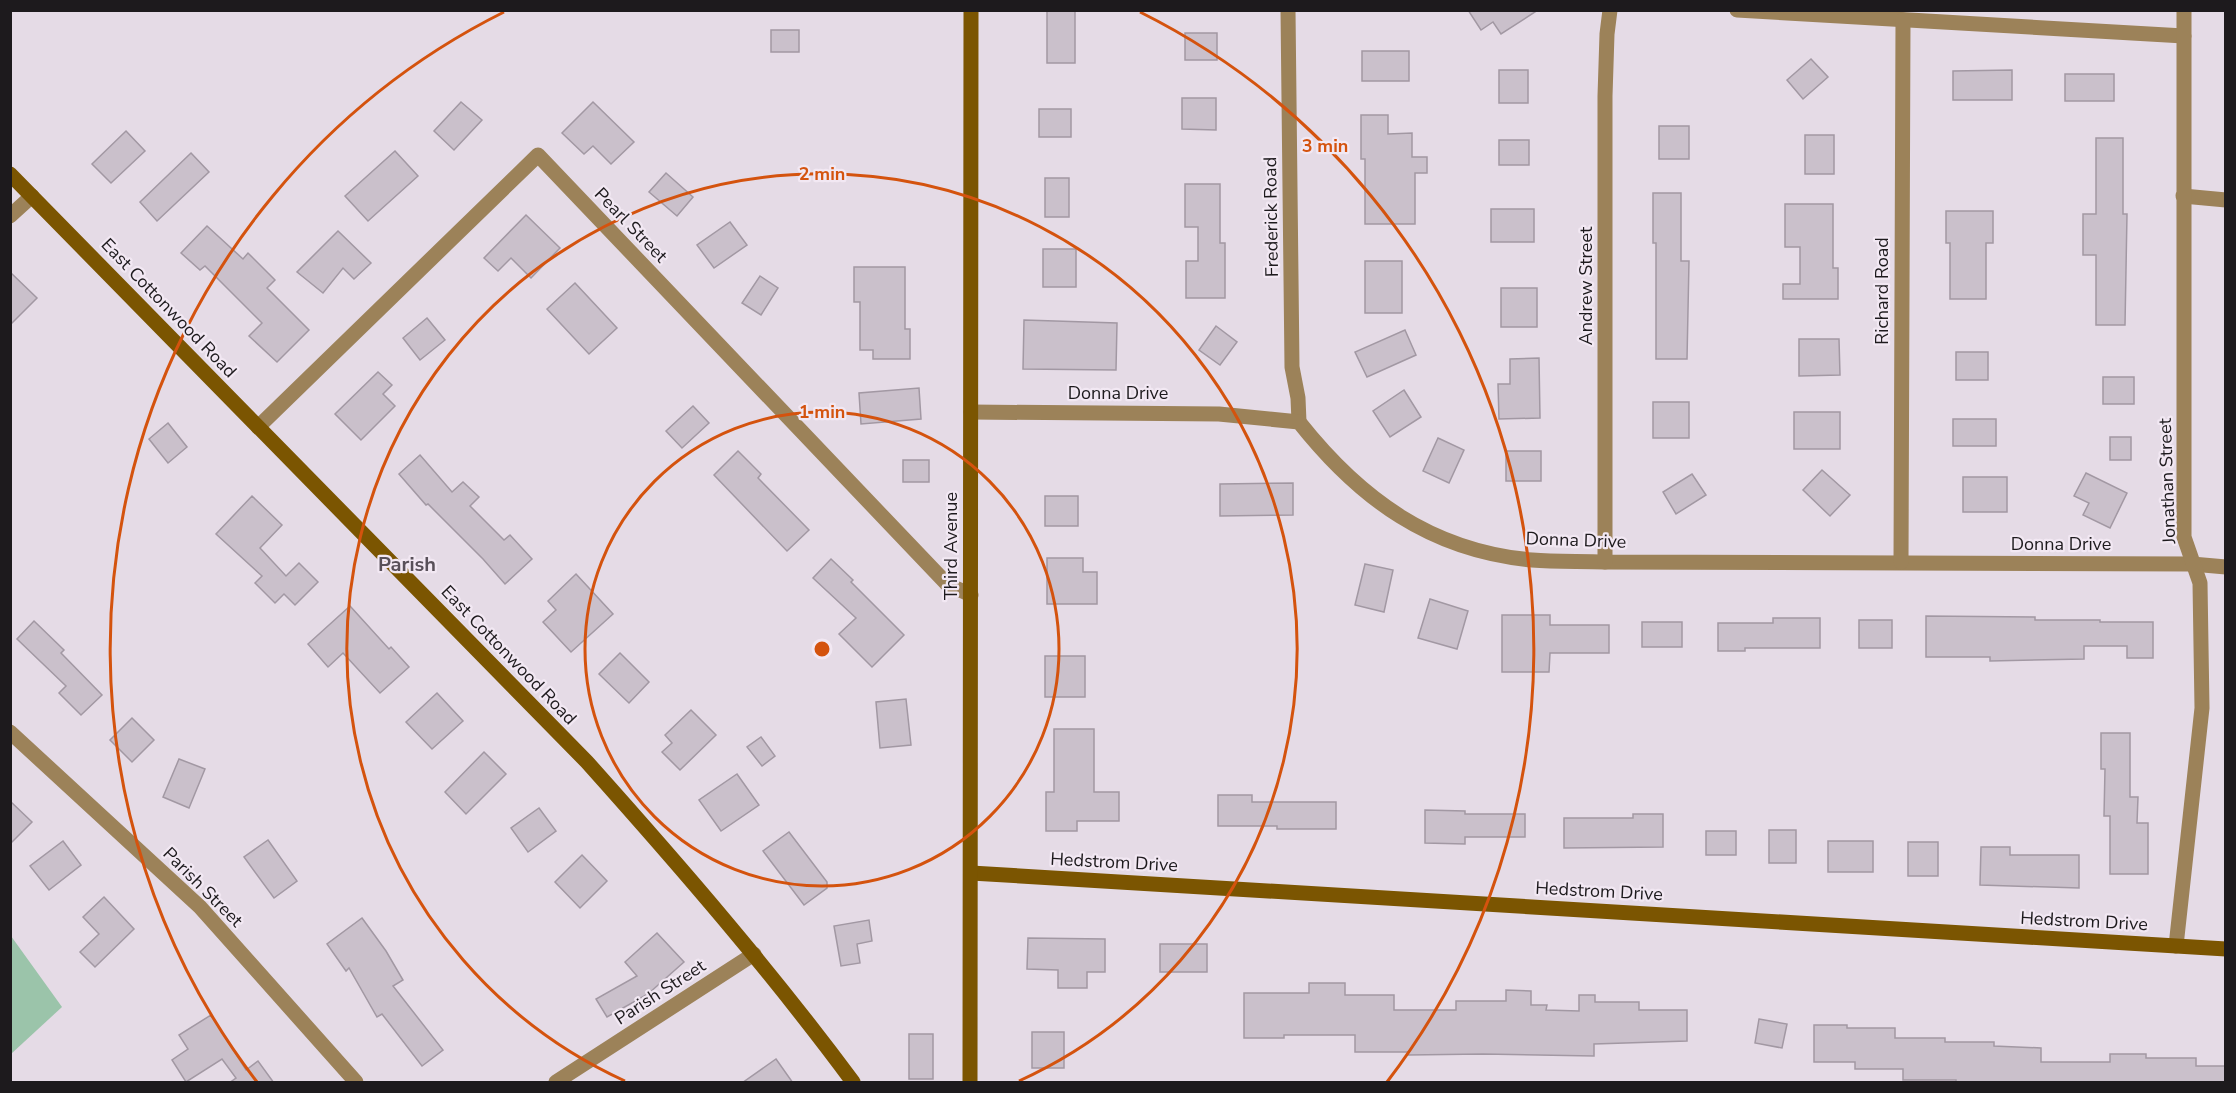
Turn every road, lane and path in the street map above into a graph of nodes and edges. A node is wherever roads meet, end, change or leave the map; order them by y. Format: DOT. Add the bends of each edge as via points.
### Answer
graph roads {
  1 [pos="971,10"];
  2 [pos="1288,10"];
  3 [pos="1610,10"];
  4 [pos="1737,10"];
  5 [pos="2184,10"];
  6 [pos="1903,20"];
  7 [pos="2184,36"];
  8 [pos="10,174"];
  9 [pos="32,196"];
  10 [pos="2182,196"];
  11 [pos="2226,200"];
  12 [pos="10,216"];
  13 [pos="971,412"];
  14 [pos="1299,422"];
  15 [pos="258,427"];
  16 [pos="1605,562"];
  17 [pos="1901,562"];
  18 [pos="2192,564"];
  19 [pos="2226,567"];
  20 [pos="971,595"];
  21 [pos="10,732"];
  22 [pos="971,873"];
  23 [pos="2176,946"];
  24 [pos="2226,949"];
  25 [pos="754,954"];
  26 [pos="356,1083"];
  27 [pos="556,1083"];
  28 [pos="853,1083"];
  29 [pos="970,1083"];
  1 -- 13 [label="street, Third Avenue"];
  2 -- 14 [label="street, Frederick Road" via="1292,367"];
  3 -- 16 [label="street, Andrew Street" via="1605,96"];
  4 -- 6 [label="street"];
  5 -- 7 [label="street, Jonathan Street"];
  6 -- 7 [label="street"];
  6 -- 17 [label="street, Richard Road"];
  7 -- 10 [label="street, Jonathan Street"];
  8 -- 9 [label="street, East Cottonwood Road"];
  9 -- 12 [label="street"];
  9 -- 15 [label="street, East Cottonwood Road"];
  10 -- 11 [label="street"];
  10 -- 18 [label="street, Jonathan Street" via="2184,537"];
  13 -- 14 [label="street, Donna Drive" via="1219,414"];
  13 -- 20 [label="street, Third Avenue"];
  14 -- 16 [label="street, Donna Drive" via="1360,489 1438,538 1483,552 1531,560"];
  15 -- 20 [label="street, Pearl Street" via="538,156 947,584"];
  15 -- 25 [label="street, East Cottonwood Road" via="586,762"];
  16 -- 17 [label="street, Donna Drive"];
  17 -- 18 [label="street, Donna Drive"];
  18 -- 19 [label="street, Donna Drive"];
  18 -- 23 [label="street, Jonathan Street" via="2200,583 2202,708"];
  20 -- 22 [label="street, Third Avenue"];
  21 -- 26 [label="street, Parish Street" via="200,907"];
  22 -- 23 [label="street, Hedstrom Drive"];
  22 -- 29 [label="street, Third Avenue"];
  23 -- 24 [label="street, Hedstrom Drive"];
  25 -- 27 [label="street, Parish Street"];
  25 -- 28 [label="street, East Cottonwood Road"];
}
